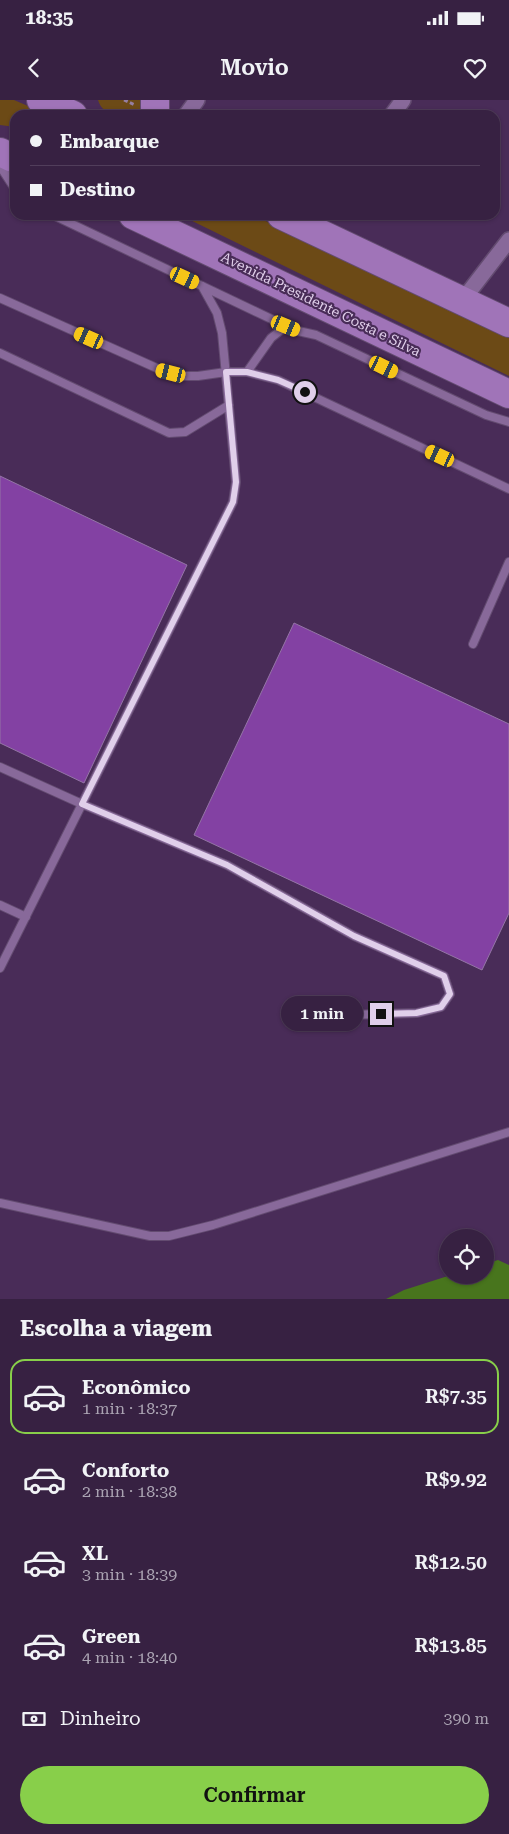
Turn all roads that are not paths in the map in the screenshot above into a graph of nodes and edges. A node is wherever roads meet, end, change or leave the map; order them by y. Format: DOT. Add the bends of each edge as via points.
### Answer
graph roads {
  1 [pos="41,100"];
  2 [pos="61,110"];
  3 [pos="0,166"];
  4 [pos="10,181"];
  5 [pos="63,220"];
  6 [pos="144,220"];
  7 [pos="310,221"];
  8 [pos="509,240"];
  9 [pos="202,286"];
  10 [pos="0,298"];
  11 [pos="462,301"];
  12 [pos="509,323"];
  13 [pos="286,326"];
  14 [pos="0,352"];
  15 [pos="226,372"];
  16 [pos="247,372"];
  17 [pos="509,394"];
  18 [pos="229,405"];
  19 [pos="509,422"];
  20 [pos="509,489"];
  21 [pos="509,562"];
  22 [pos="473,644"];
  23 [pos="0,767"];
  24 [pos="82,804"];
  25 [pos="0,905"];
  26 [pos="26,917"];
  27 [pos="0,968"];
  28 [pos="346,1015"];
  29 [pos="509,1132"];
  30 [pos="0,1203"];
  1 -- 2 [label="highway"];
  3 -- 4 [label="lane"];
  5 -- 9 [label="lane"];
  6 -- 17 [label="highway, Avenida Presidente Costa e Silva"];
  7 -- 11 [label="highway"];
  8 -- 11 [label="street"];
  9 -- 13 [label="lane"];
  9 -- 15 [label="lane" via="220,322"];
  10 -- 15 [label="lane" via="161,370 181,376"];
  11 -- 12 [label="highway"];
  13 -- 16 [label="lane" via="271,338"];
  13 -- 19 [label="lane" via="316,335 486,415"];
  14 -- 18 [label="lane" via="170,433 185,432"];
  15 -- 16 [label="lane"];
  15 -- 18 [label="lane"];
  16 -- 20 [label="lane" via="278,380"];
  18 -- 24 [label="lane" via="236,482 233,502"];
  21 -- 22 [label="lane"];
  23 -- 24 [label="lane"];
  24 -- 26 [label="lane"];
  24 -- 28 [label="lane" via="227,865 354,936 444,976 450,994 441,1007 416,1013"];
  25 -- 26 [label="lane"];
  26 -- 27 [label="lane"];
  29 -- 30 [label="lane" via="214,1225 169,1236 128,1232"];
}
